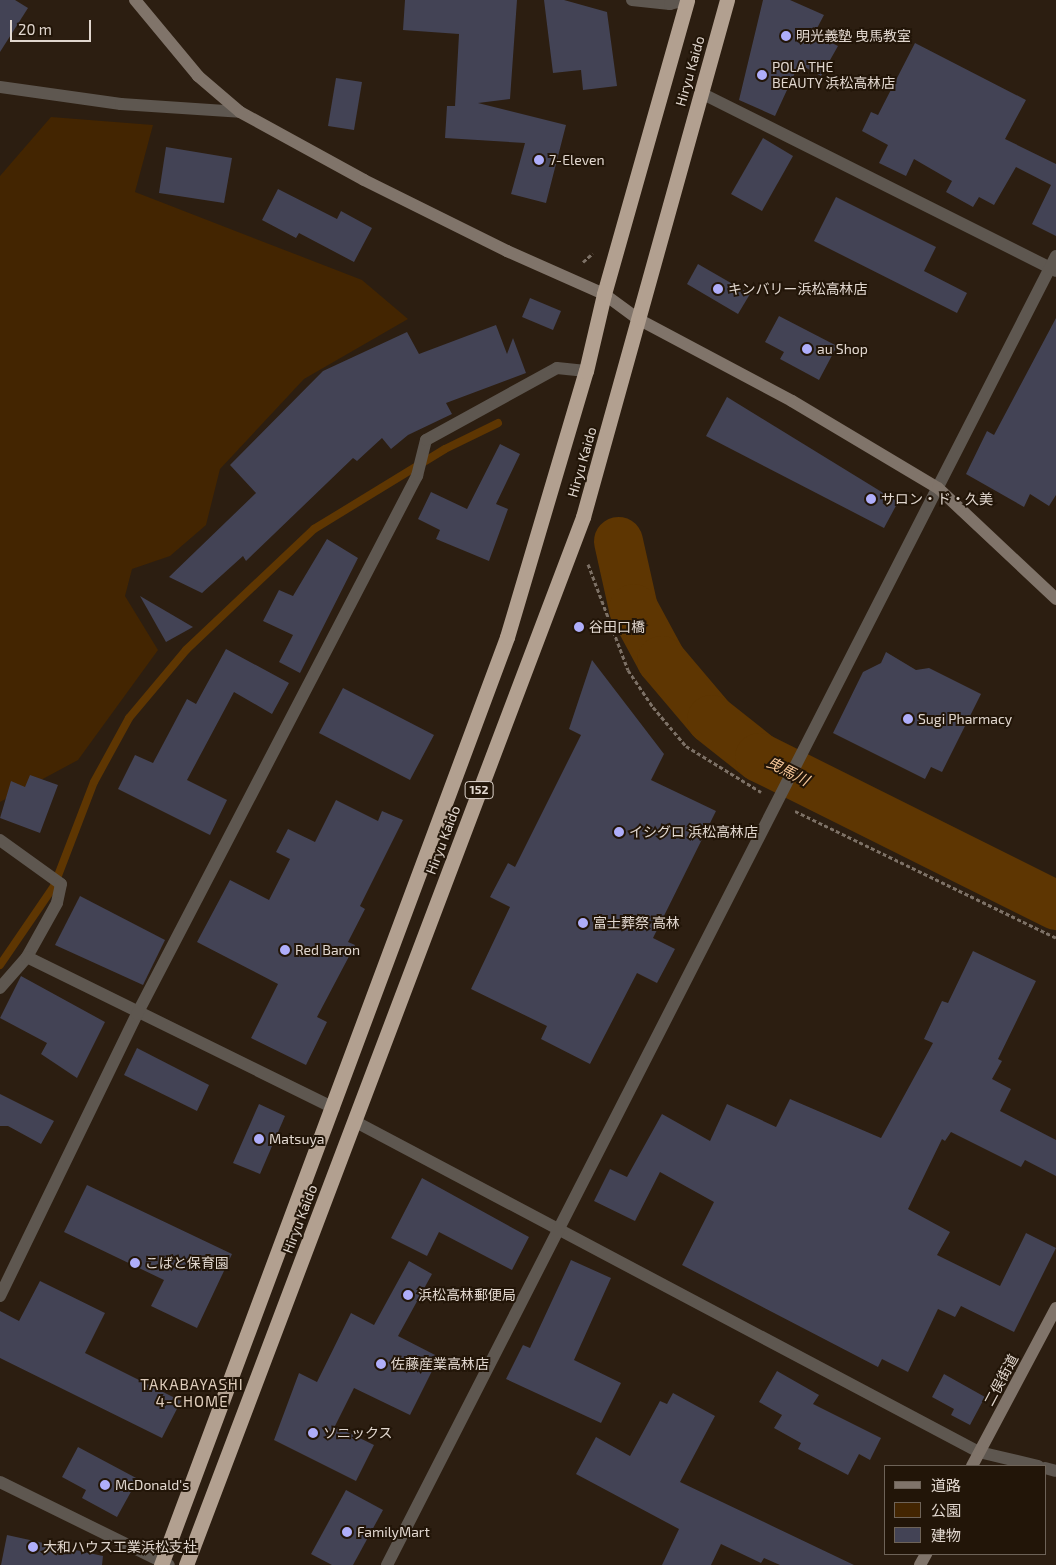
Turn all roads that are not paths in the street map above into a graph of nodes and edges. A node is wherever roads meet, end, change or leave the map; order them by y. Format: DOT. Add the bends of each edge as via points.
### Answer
graph roads {
  1 [pos="135,0"];
  2 [pos="632,0"];
  3 [pos="686,0"];
  4 [pos="727,0"];
  5 [pos="0,87"];
  6 [pos="701,93"];
  7 [pos="240,112"];
  8 [pos="1056,256"];
  9 [pos="1053,270"];
  10 [pos="604,294"];
  11 [pos="638,320"];
  12 [pos="586,372"];
  13 [pos="938,488"];
  14 [pos="1056,599"];
  15 [pos="0,840"];
  16 [pos="27,957"];
  17 [pos="0,988"];
  18 [pos="137,1014"];
  19 [pos="334,1108"];
  20 [pos="354,1122"];
  21 [pos="558,1229"];
  22 [pos="0,1296"];
  23 [pos="1056,1308"];
  24 [pos="980,1452"];
  25 [pos="973,1465"];
  26 [pos="1034,1465"];
  27 [pos="0,1482"];
  28 [pos="164,1563"];
  29 [pos="186,1565"];
  30 [pos="387,1565"];
  1 -- 7 [label="street" via="198,76"];
  2 -- 3 [label="street" via="670,4"];
  3 -- 10 [label="highway, Hiryu Kaido / 152"];
  4 -- 6 [label="highway, Hiryu Kaido / 152"];
  5 -- 7 [label="street" via="121,104"];
  6 -- 9 [label="street"];
  6 -- 11 [label="highway, Hiryu Kaido / 152"];
  7 -- 10 [label="street" via="372,185"];
  8 -- 9 [label="street"];
  9 -- 13 [label="street"];
  10 -- 11 [label="street"];
  10 -- 12 [label="highway, Hiryu Kaido / 152"];
  11 -- 13 [label="street" via="792,401"];
  11 -- 20 [label="highway, Hiryu Kaido / 152" via="583,517"];
  12 -- 18 [label="street" via="557,368 426,440 417,476"];
  12 -- 19 [label="highway, Hiryu Kaido / 152" via="508,637"];
  13 -- 14 [label="street"];
  13 -- 21 [label="street"];
  15 -- 16 [label="street" via="61,884 57,903"];
  16 -- 17 [label="street"];
  16 -- 18 [label="street"];
  18 -- 19 [label="street"];
  18 -- 22 [label="street"];
  19 -- 28 [label="highway, Hiryu Kaido / 152"];
  20 -- 21 [label="street"];
  20 -- 29 [label="highway, Hiryu Kaido / 152"];
  21 -- 24 [label="street"];
  21 -- 30 [label="street"];
  23 -- 24 [label="street, 二俣街道"];
  24 -- 25 [label="street, 二俣街道"];
  24 -- 26 [label="street"];
  27 -- 28 [label="street"];
}
